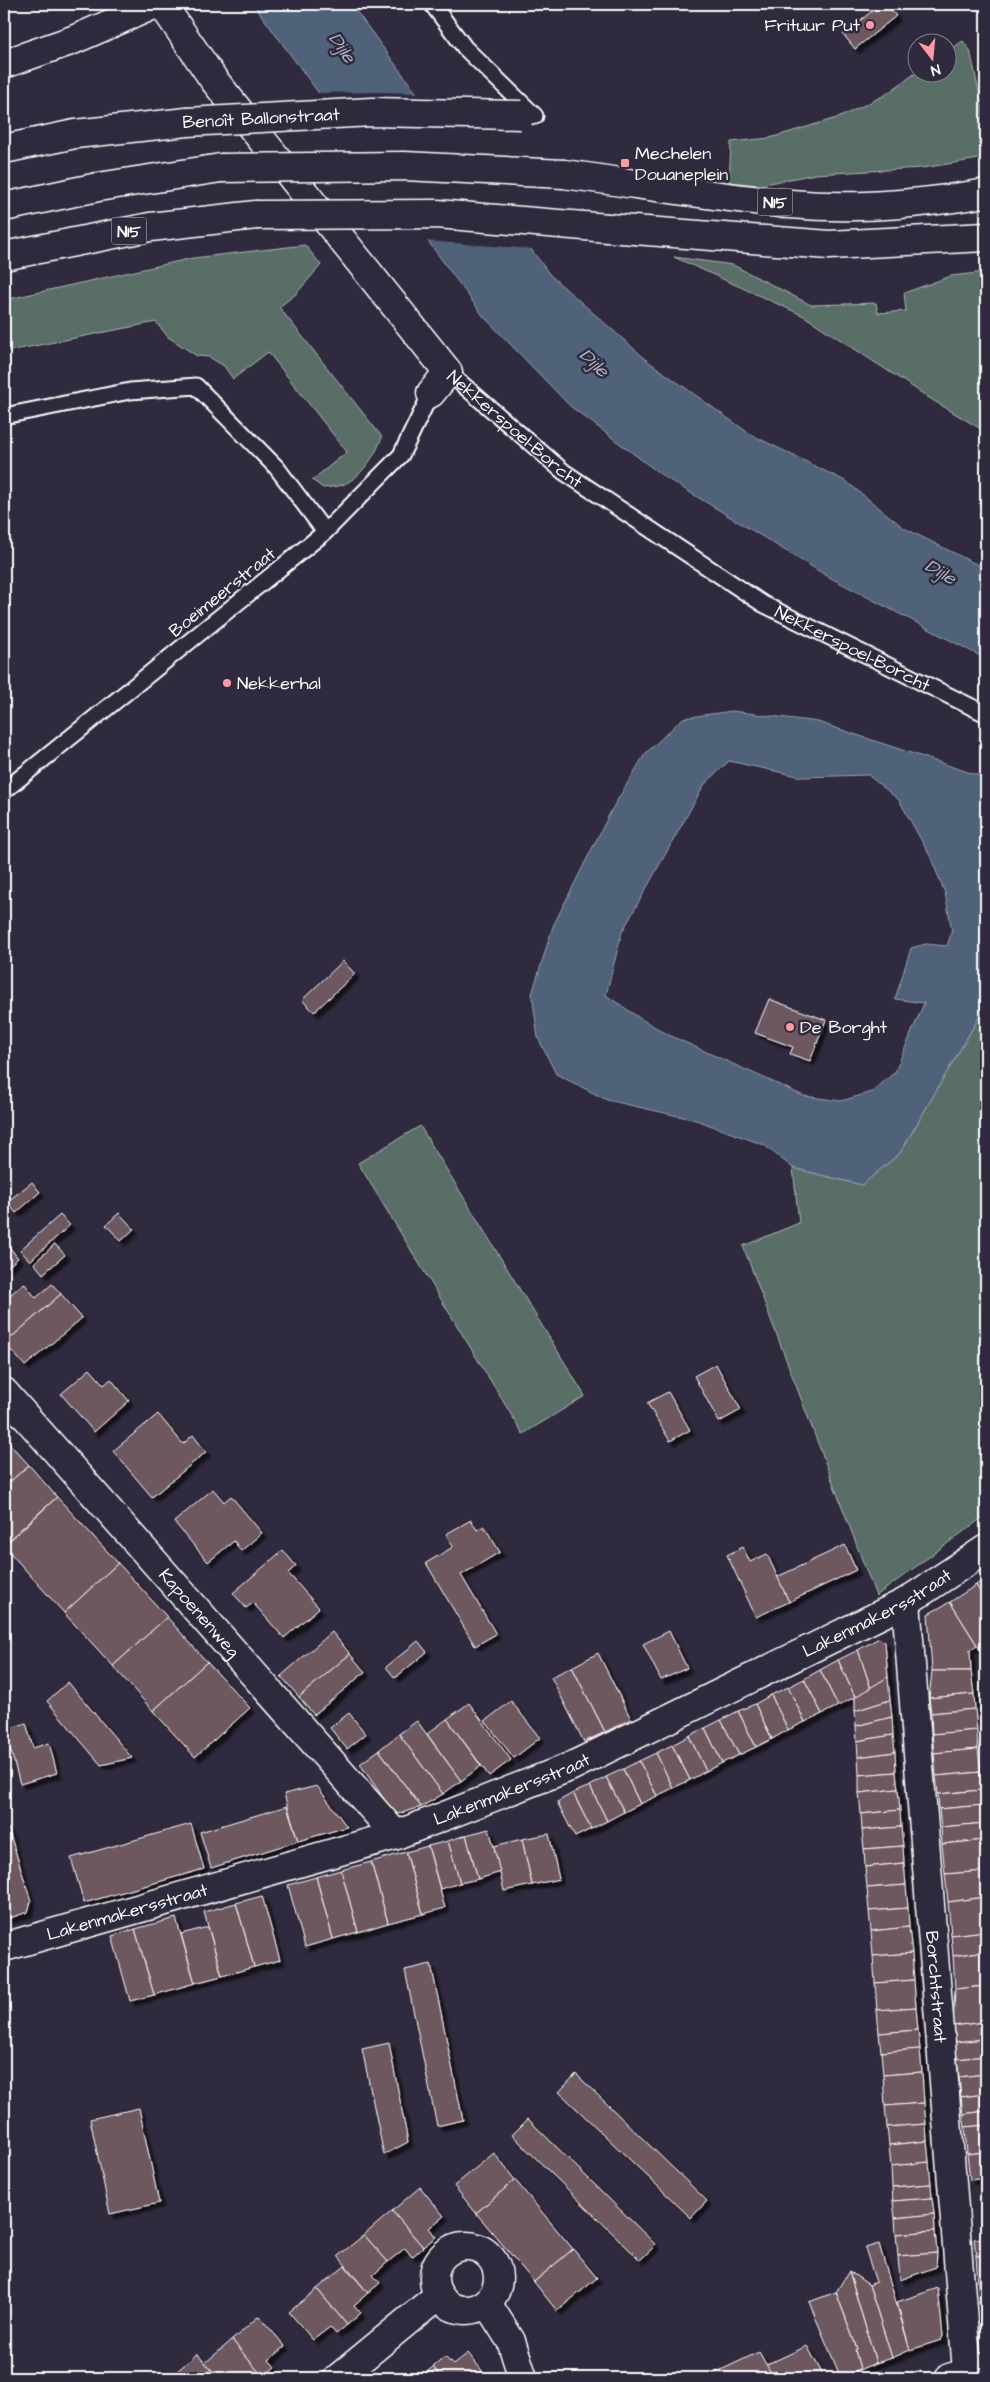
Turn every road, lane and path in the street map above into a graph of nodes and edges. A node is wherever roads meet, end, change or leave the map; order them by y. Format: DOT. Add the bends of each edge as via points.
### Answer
graph roads {
  1 [pos="156,4"];
  2 [pos="162,4"];
  3 [pos="432,4"];
  4 [pos="4,64"];
  5 [pos="528,116"];
  6 [pos="4,149"];
  7 [pos="986,193"];
  8 [pos="4,207"];
  9 [pos="986,237"];
  10 [pos="4,256"];
  11 [pos="448,372"];
  12 [pos="431,393"];
  13 [pos="4,416"];
  14 [pos="325,532"];
  15 [pos="986,714"];
  16 [pos="4,791"];
  17 [pos="4,1392"];
  18 [pos="986,1550"];
  19 [pos="906,1602"];
  20 [pos="396,1835"];
  21 [pos="4,1948"];
  22 [pos="439,2294"];
  23 [pos="487,2303"];
  24 [pos="968,2372"];
  25 [pos="338,2378"];
  26 [pos="523,2378"];
  1 -- 4 [label="street" via="73,40"];
  2 -- 11 [label="street, Nekkerspoel-Borcht" via="214,80"];
  3 -- 5 [label="lane" via="465,48"];
  5 -- 6 [label="street, Benoît Ballonstraat, bridge" via="372,112 187,122 76,134"];
  7 -- 8 [label="street, N15, bridge" via="941,201 872,206 791,204 564,174 404,166 221,168 98,187"];
  9 -- 10 [label="street, N15, bridge" via="829,245 437,214 256,215 150,227"];
  11 -- 12 [label="street"];
  11 -- 15 [label="lane, Nekkerspoel-Borcht" via="564,472 763,604"];
  12 -- 14 [label="lane, Boeimeerstraat" via="401,455"];
  13 -- 14 [label="lane" via="130,391 196,386 277,468"];
  14 -- 16 [label="lane, Boeimeerstraat"];
  17 -- 20 [label="street, Kapoenenweg"];
  18 -- 19 [label="street, Lakenmakersstraat"];
  19 -- 20 [label="street, Lakenmakersstraat" via="570,1767"];
  19 -- 24 [label="street, Borchtstraat"];
  20 -- 21 [label="street, Lakenmakersstraat"];
  22 -- 23 [label="street" via="446,2303 462,2310 474,2310"];
  22 -- 23 [label="street" via="435,2274 438,2264 452,2250 473,2247 492,2258 498,2275 494,2294"];
  22 -- 25 [label="street"];
  23 -- 26 [label="street" via="510,2340"];
}
